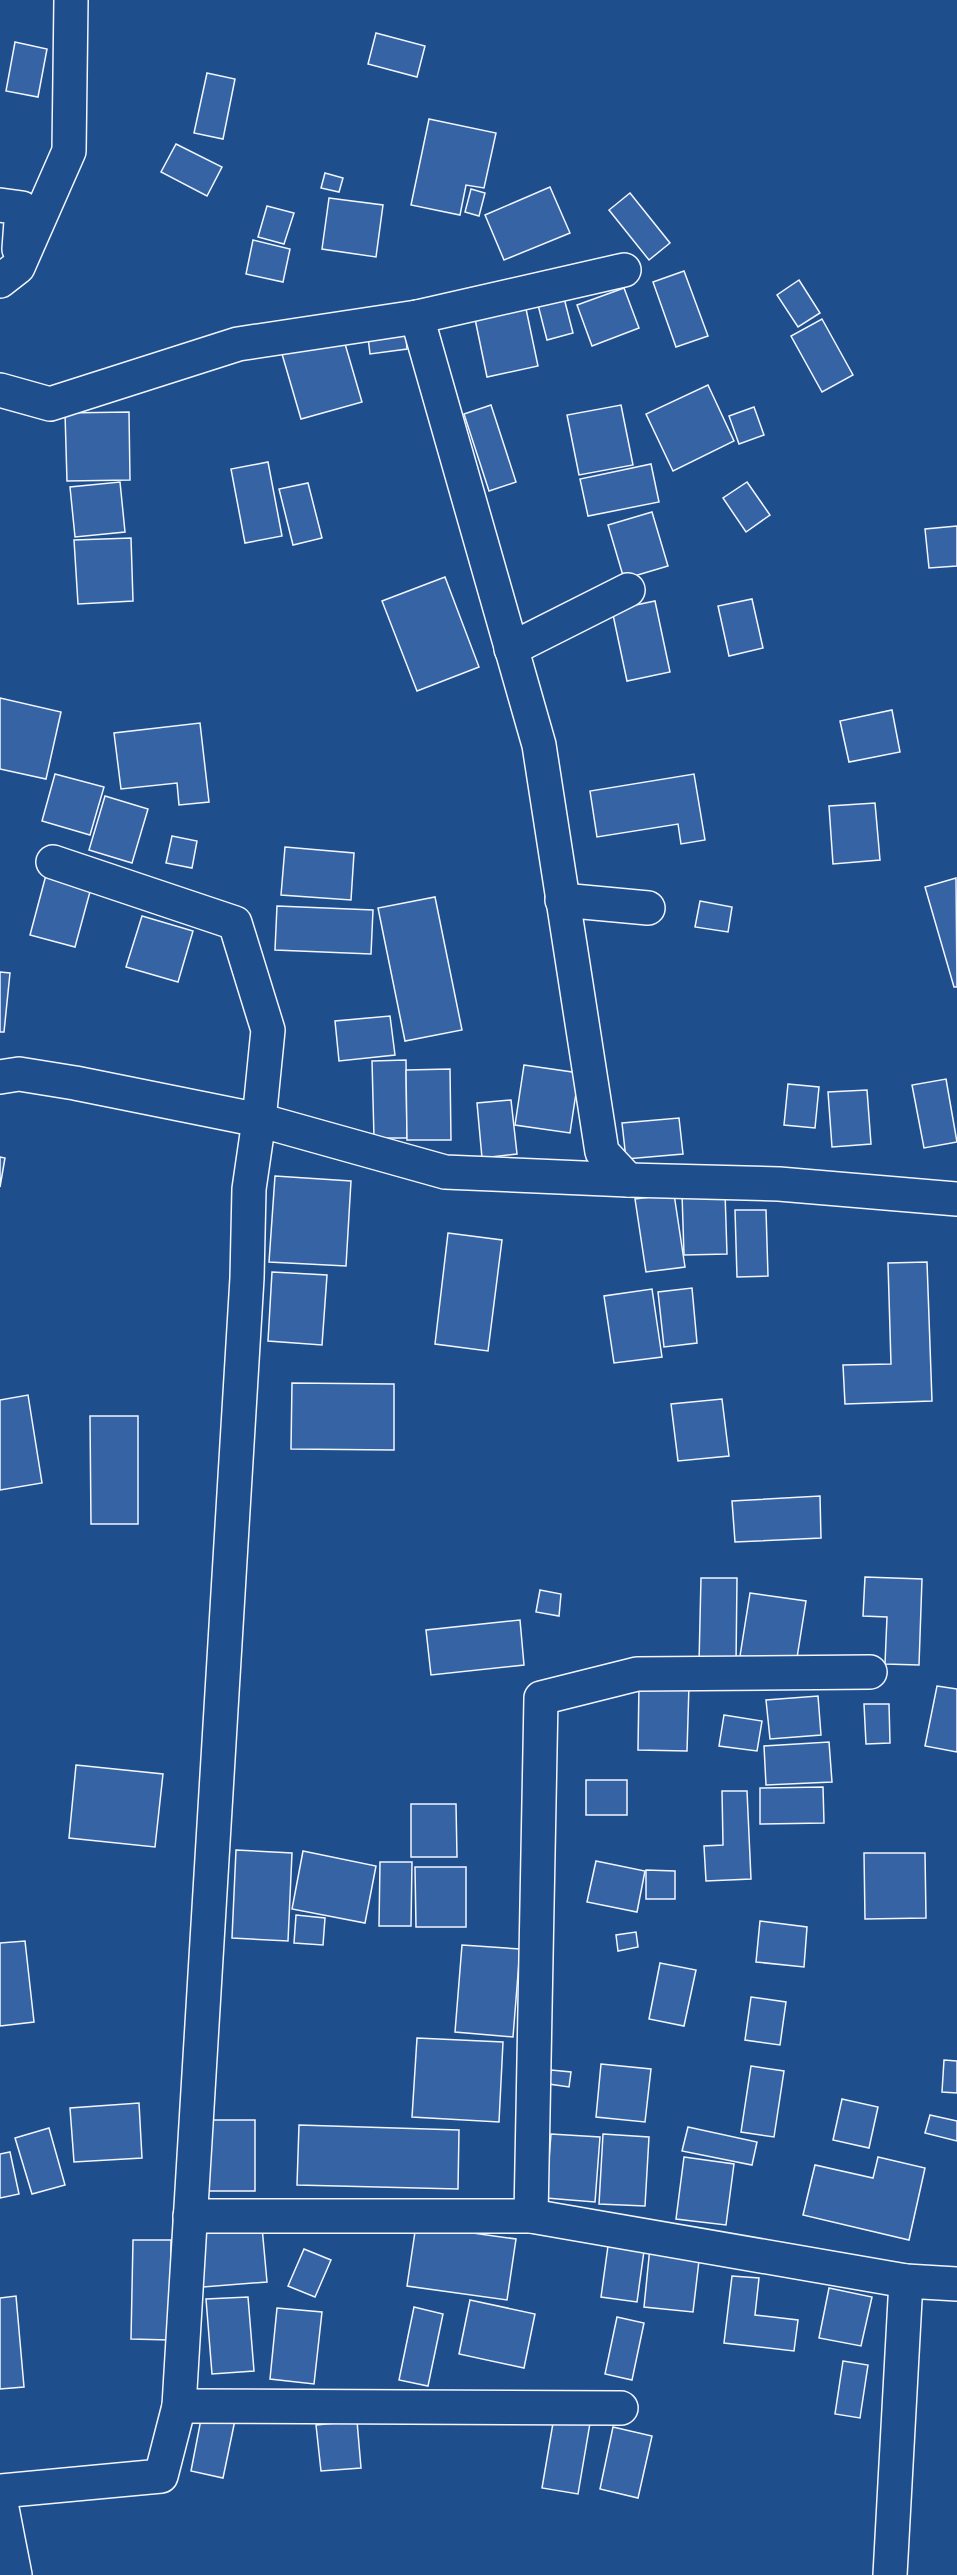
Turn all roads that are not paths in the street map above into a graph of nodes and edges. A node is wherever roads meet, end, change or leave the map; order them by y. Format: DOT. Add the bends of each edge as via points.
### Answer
graph roads {
  1 [pos="71,0"];
  2 [pos="0,205"];
  3 [pos="624,270"];
  4 [pos="9,274"];
  5 [pos="417,318"];
  6 [pos="0,390"];
  7 [pos="628,590"];
  8 [pos="511,649"];
  9 [pos="52,862"];
  10 [pos="562,900"];
  11 [pos="648,908"];
  12 [pos="0,1077"];
  13 [pos="259,1120"];
  14 [pos="628,1180"];
  15 [pos="957,1199"];
  16 [pos="870,1672"];
  17 [pos="190,2216"];
  18 [pos="531,2216"];
  19 [pos="906,2281"];
  20 [pos="957,2284"];
  21 [pos="179,2406"];
  22 [pos="621,2408"];
  23 [pos="0,2491"];
  24 [pos="0,2498"];
  25 [pos="15,2575"];
  26 [pos="890,2575"];
  1 -- 4 [label="street" via="69,151"];
  2 -- 4 [label="street" via="22,208"];
  3 -- 5 [label="street"];
  5 -- 6 [label="street" via="238,344 50,404"];
  5 -- 8 [label="street"];
  7 -- 8 [label="street"];
  8 -- 10 [label="street" via="539,746"];
  9 -- 13 [label="street" via="235,923 268,1030"];
  10 -- 11 [label="street"];
  10 -- 14 [label="street" via="602,1152"];
  12 -- 13 [label="street" via="19,1074 75,1083"];
  13 -- 14 [label="street" via="446,1172"];
  13 -- 17 [label="street" via="249,1189"];
  14 -- 15 [label="street" via="779,1184"];
  16 -- 18 [label="street" via="637,1674 541,1698"];
  17 -- 18 [label="street"];
  17 -- 21 [label="street"];
  18 -- 19 [label="street"];
  19 -- 20 [label="street"];
  19 -- 26 [label="street"];
  21 -- 22 [label="street"];
  21 -- 23 [label="street" via="161,2476"];
  24 -- 25 [label="street"];
}
